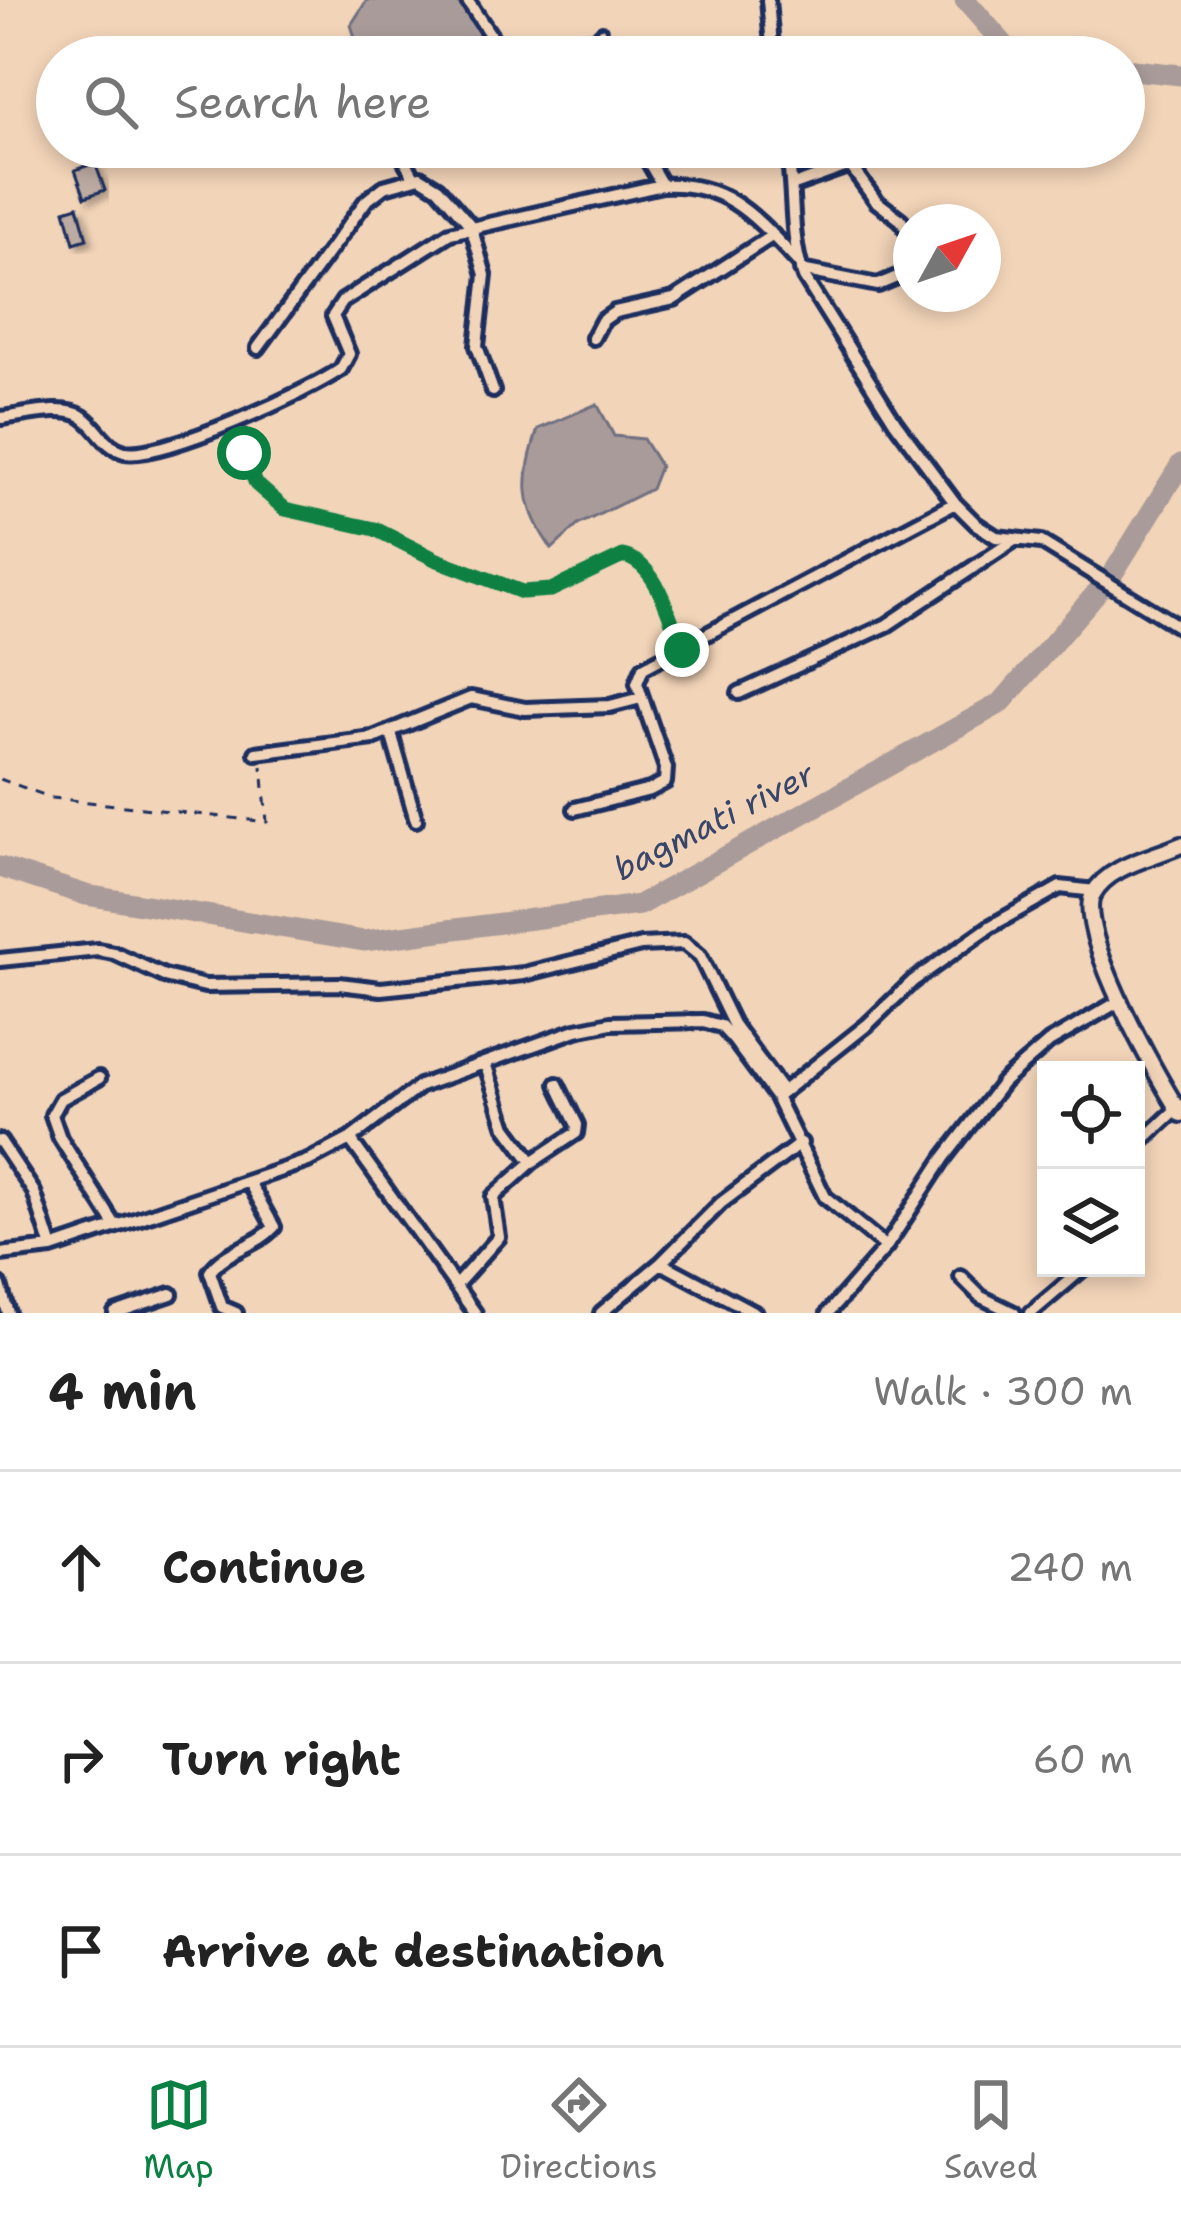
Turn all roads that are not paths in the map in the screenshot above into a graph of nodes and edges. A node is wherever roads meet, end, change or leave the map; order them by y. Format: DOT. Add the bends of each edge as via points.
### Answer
graph roads {
  1 [pos="467,0"];
  2 [pos="768,0"];
  3 [pos="602,30"];
  4 [pos="491,36"];
  5 [pos="595,36"];
  6 [pos="771,36"];
  7 [pos="409,168"];
  8 [pos="652,168"];
  9 [pos="791,168"];
  10 [pos="842,168"];
  11 [pos="852,168"];
  12 [pos="414,177"];
  13 [pos="662,184"];
  14 [pos="794,185"];
  15 [pos="893,213"];
  16 [pos="471,226"];
  17 [pos="773,235"];
  18 [pos="800,266"];
  19 [pos="893,279"];
  20 [pos="593,338"];
  21 [pos="258,348"];
  22 [pos="493,391"];
  23 [pos="0,418"];
  24 [pos="955,503"];
  25 [pos="1016,539"];
  26 [pos="1181,628"];
  27 [pos="739,693"];
  28 [pos="640,698"];
  29 [pos="391,733"];
  30 [pos="256,753"];
  31 [pos="575,809"];
  32 [pos="416,820"];
  33 [pos="1181,845"];
  34 [pos="1095,891"];
  35 [pos="0,960"];
  36 [pos="1118,1002"];
  37 [pos="485,1063"];
  38 [pos="99,1078"];
  39 [pos="557,1084"];
  40 [pos="780,1095"];
  41 [pos="1180,1109"];
  42 [pos="350,1139"];
  43 [pos="1145,1139"];
  44 [pos="0,1141"];
  45 [pos="801,1143"];
  46 [pos="532,1162"];
  47 [pos="249,1182"];
  48 [pos="115,1226"];
  49 [pos="886,1247"];
  50 [pos="52,1248"];
  51 [pos="0,1254"];
  52 [pos="661,1263"];
  53 [pos="962,1277"];
  54 [pos="1073,1277"];
  55 [pos="456,1285"];
  56 [pos="0,1286"];
  57 [pos="171,1294"];
  58 [pos="1007,1311"];
  59 [pos="8,1313"];
  60 [pos="116,1313"];
  61 [pos="236,1313"];
  62 [pos="475,1313"];
  63 [pos="601,1313"];
  64 [pos="755,1313"];
  65 [pos="828,1313"];
  66 [pos="1031,1313"];
  1 -- 4 [label="street"];
  2 -- 6 [label="street"];
  3 -- 5 [label="lane"];
  7 -- 12 [label="street"];
  8 -- 13 [label="street"];
  9 -- 14 [label="street"];
  10 -- 14 [label="street"];
  11 -- 15 [label="street"];
  12 -- 16 [label="street" via="438,188"];
  12 -- 21 [label="street" via="366,200"];
  13 -- 16 [label="street"];
  13 -- 17 [label="street" via="719,191"];
  14 -- 18 [label="street"];
  16 -- 22 [label="street" via="486,286 477,346"];
  16 -- 23 [label="street" via="343,301 333,316 349,354 341,369 159,451 111,446 71,412"];
  17 -- 18 [label="street"];
  17 -- 20 [label="street" via="674,299 616,312"];
  18 -- 19 [label="street" via="878,285"];
  18 -- 24 [label="street" via="879,398"];
  24 -- 25 [label="street" via="985,531"];
  24 -- 28 [label="street" via="640,670"];
  25 -- 26 [label="street" via="1041,542"];
  25 -- 27 [label="street" via="887,625"];
  28 -- 29 [label="street" via="525,709 471,698"];
  28 -- 31 [label="street" via="665,782"];
  29 -- 30 [label="street"];
  29 -- 32 [label="street"];
  33 -- 34 [label="street" via="1120,870"];
  34 -- 36 [label="street" via="1090,917"];
  34 -- 40 [label="street" via="1060,887 991,926"];
  35 -- 40 [label="street" via="98,950 206,986 381,989 524,974 641,945 684,944 700,956"];
  36 -- 41 [label="street"];
  36 -- 49 [label="street" via="1049,1042 1003,1082"];
  37 -- 40 [label="street" via="611,1023 703,1021 721,1026"];
  37 -- 42 [label="street" via="409,1092"];
  37 -- 46 [label="street" via="506,1127"];
  38 -- 48 [label="street" via="62,1099 52,1115"];
  39 -- 46 [label="street" via="578,1130"];
  40 -- 45 [label="street"];
  41 -- 43 [label="street"];
  42 -- 47 [label="street"];
  42 -- 55 [label="street"];
  44 -- 50 [label="street" via="34,1192"];
  45 -- 49 [label="street" via="825,1197"];
  45 -- 52 [label="street" via="721,1203"];
  46 -- 55 [label="street" via="494,1197 499,1237"];
  47 -- 48 [label="street"];
  47 -- 61 [label="street" via="274,1227 212,1268 220,1303"];
  48 -- 50 [label="street"];
  49 -- 65 [label="street"];
  50 -- 51 [label="street"];
  52 -- 63 [label="street"];
  52 -- 64 [label="street"];
  53 -- 58 [label="street"];
  54 -- 66 [label="street"];
  55 -- 62 [label="street"];
  56 -- 59 [label="street"];
  57 -- 60 [label="street"];
}
